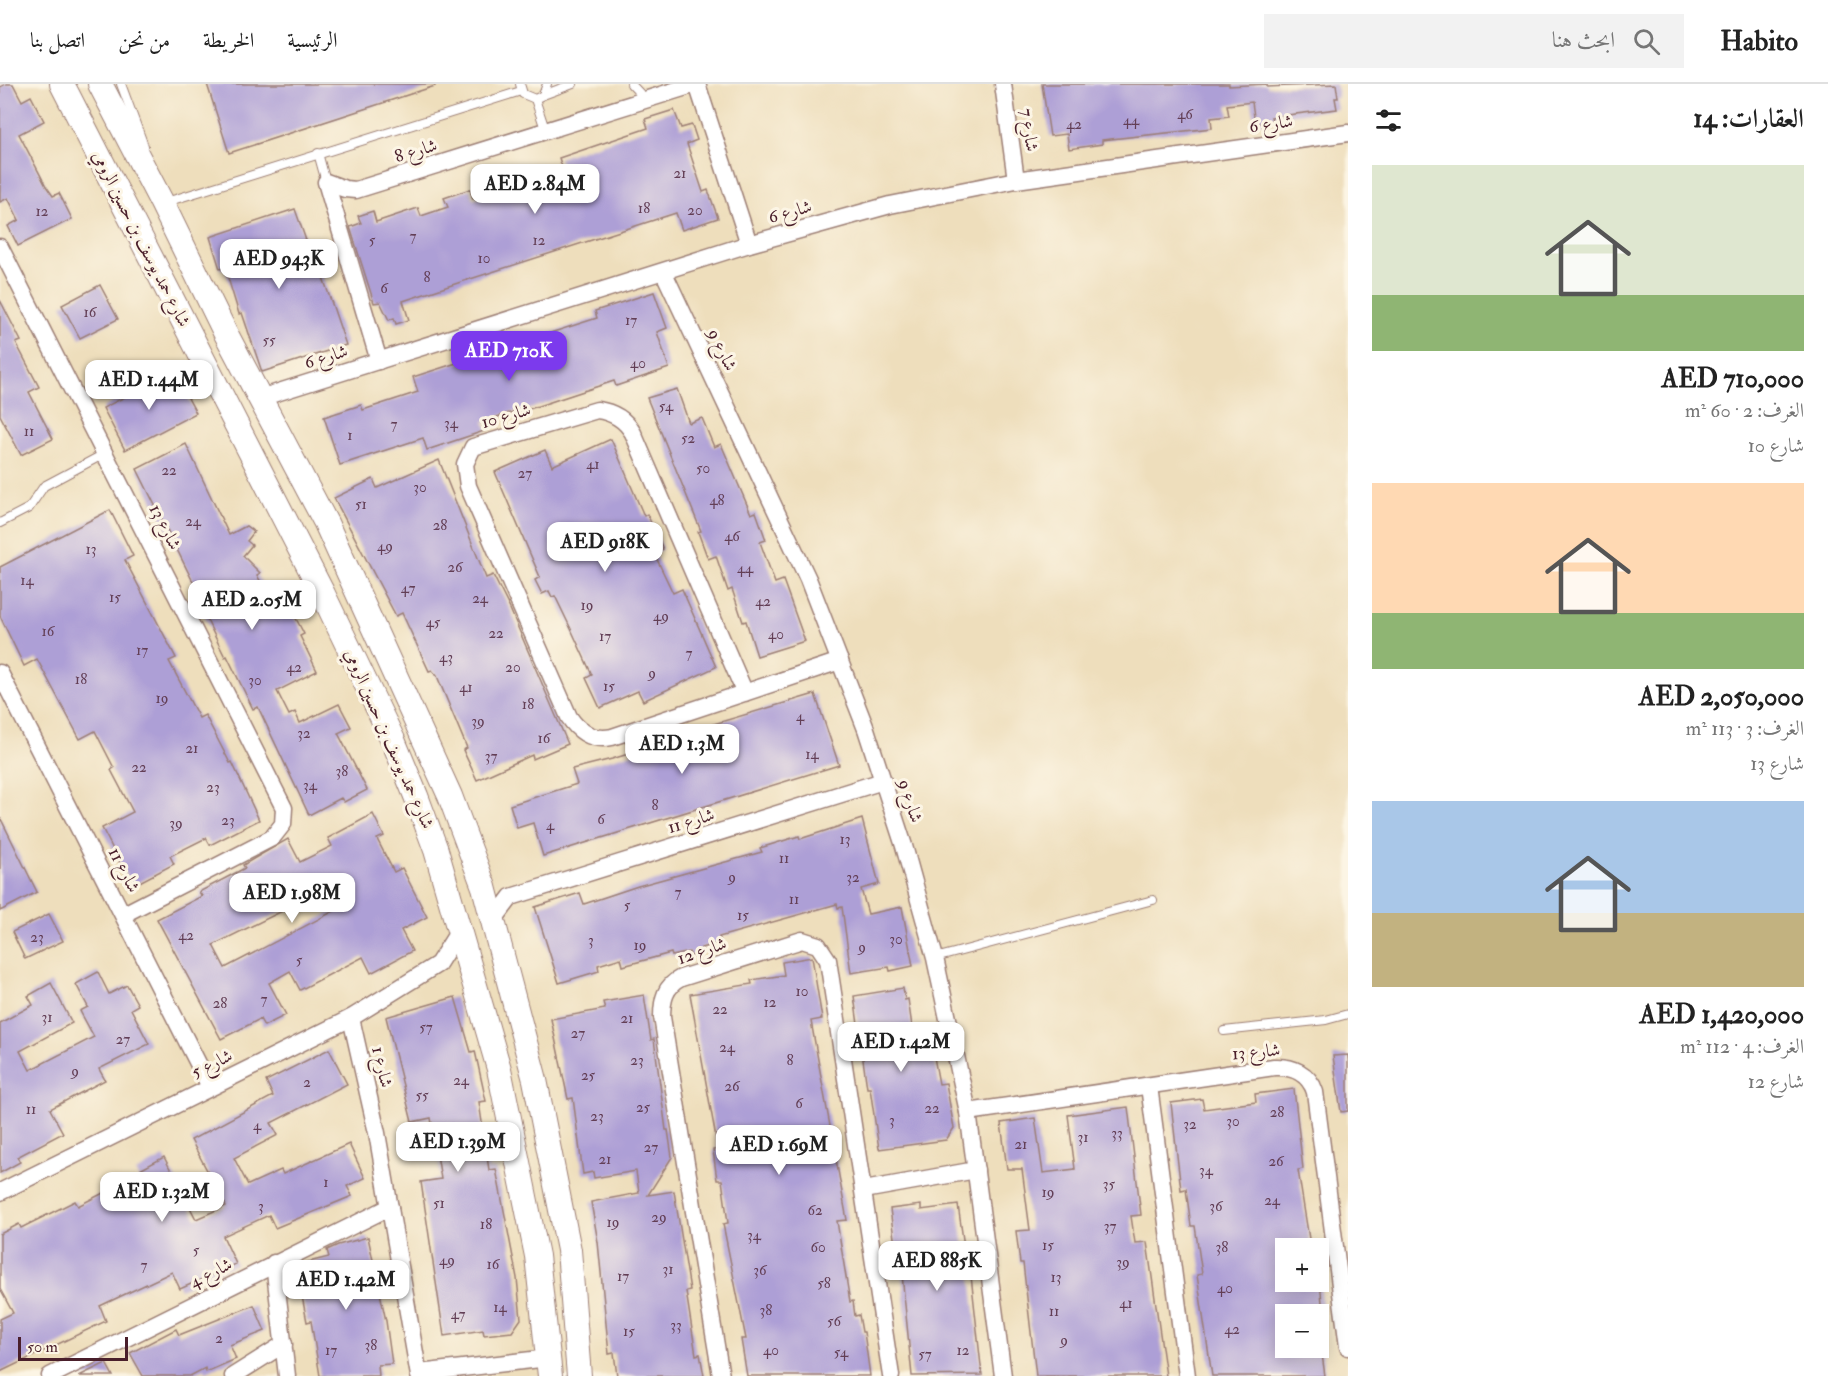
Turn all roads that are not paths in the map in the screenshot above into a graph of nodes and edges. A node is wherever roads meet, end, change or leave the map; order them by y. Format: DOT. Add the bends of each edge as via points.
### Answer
graph roads {
  1 [pos="62,84"];
  2 [pos="100,84"];
  3 [pos="121,84"];
  4 [pos="547,84"];
  5 [pos="573,84"];
  6 [pos="631,84"];
  7 [pos="697,84"];
  8 [pos="1003,84"];
  9 [pos="520,87"];
  10 [pos="539,97"];
  11 [pos="646,100"];
  12 [pos="546,132"];
  13 [pos="1348,133"];
  14 [pos="318,153"];
  15 [pos="1016,180"];
  16 [pos="326,182"];
  17 [pos="160,197"];
  18 [pos="749,244"];
  19 [pos="0,247"];
  20 [pos="664,273"];
  21 [pos="379,361"];
  22 [pos="260,398"];
  23 [pos="106,453"];
  24 [pos="0,523"];
  25 [pos="353,580"];
  26 [pos="323,594"];
  27 [pos="373,625"];
  28 [pos="342,633"];
  29 [pos="840,661"];
  30 [pos="0,673"];
  31 [pos="745,693"];
  32 [pos="883,781"];
  33 [pos="484,887"];
  34 [pos="511,897"];
  35 [pos="1153,900"];
  36 [pos="124,914"];
  37 [pos="493,921"];
  38 [pos="460,929"];
  39 [pos="935,958"];
  40 [pos="438,964"];
  41 [pos="474,975"];
  42 [pos="1348,1014"];
  43 [pos="351,1018"];
  44 [pos="1224,1031"];
  45 [pos="1149,1086"];
  46 [pos="210,1087"];
  47 [pos="969,1112"];
  48 [pos="976,1170"];
  49 [pos="555,1174"];
  50 [pos="522,1177"];
  51 [pos="864,1190"];
  52 [pos="0,1192"];
  53 [pos="390,1207"];
  54 [pos="564,1220"];
  55 [pos="531,1223"];
  56 [pos="274,1263"];
  57 [pos="284,1344"];
  58 [pos="1348,1347"];
  59 [pos="549,1367"];
  60 [pos="419,1375"];
  61 [pos="50,1376"];
  62 [pos="233,1376"];
  63 [pos="287,1376"];
  64 [pos="579,1376"];
  65 [pos="721,1376"];
  66 [pos="891,1376"];
  67 [pos="1003,1376"];
  68 [pos="1186,1376"];
  1 -- 26 [label="street, شارع حمد يوسف بن حسين الرومي"];
  2 -- 17 [label="street, شارع حمد يوسف بن حسين الرومي"];
  3 -- 17 [label="lane"];
  4 -- 10 [label="lane"];
  5 -- 10 [label="lane"];
  6 -- 11 [label="lane"];
  7 -- 11 [label="street, شارع 8"];
  7 -- 18 [label="street, شارع 8"];
  8 -- 15 [label="street, شارع 7"];
  9 -- 10 [label="lane" via="526,97"];
  9 -- 14 [label="lane"];
  10 -- 12 [label="lane"];
  11 -- 12 [label="street, شارع 8"];
  12 -- 16 [label="street, شارع 8" via="356,190"];
  13 -- 15 [label="street, شارع 6"];
  14 -- 16 [label="lane"];
  14 -- 17 [label="lane"];
  15 -- 18 [label="street, شارع 6" via="890,205"];
  16 -- 21 [label="street"];
  17 -- 22 [label="street, شارع حمد يوسف بن حسين الرومي"];
  18 -- 20 [label="street, شارع 6"];
  19 -- 23 [label="street, شارع 13"];
  20 -- 21 [label="street, شارع 6"];
  20 -- 29 [label="street, شارع 9" via="790,538"];
  21 -- 22 [label="street, شارع 6"];
  22 -- 25 [label="street, شارع حمد يوسف بن حسين الرومي"];
  23 -- 24 [label="lane" via="44,486 29,508"];
  23 -- 36 [label="street, شارع 13" via="285,813 281,829 272,838"];
  25 -- 26 [label="street" via="352,592 344,600 332,601"];
  25 -- 27 [label="street, شارع حمد يوسف بن حسين الرومي"];
  26 -- 28 [label="street, شارع حمد يوسف بن حسين الرومي"];
  27 -- 28 [label="street" via="357,618 345,625"];
  27 -- 33 [label="street, شارع حمد يوسف بن حسين الرومي" via="450,796"];
  28 -- 38 [label="street, شارع حمد يوسف بن حسين الرومي" via="416,796"];
  29 -- 31 [label="street, شارع 10"];
  29 -- 32 [label="street, شارع 9"];
  30 -- 36 [label="street, شارع 11"];
  31 -- 31 [label="street, شارع 10" via="607,738 578,729 569,717 468,486 465,464 473,447 597,411 612,413 623,420 633,434"];
  32 -- 34 [label="street, شارع 11"];
  32 -- 39 [label="street, شارع 9"];
  33 -- 34 [label="street"];
  33 -- 37 [label="street, شارع حمد يوسف بن حسين الرومي"];
  34 -- 37 [label="street"];
  35 -- 39 [label="lane"];
  36 -- 46 [label="street, شارع 11"];
  37 -- 49 [label="street, شارع حمد يوسف بن حسين الرومي"];
  38 -- 40 [label="street, شارع 5"];
  38 -- 41 [label="street, شارع حمد يوسف بن حسين الرومي"];
  39 -- 47 [label="street, شارع 9"];
  40 -- 41 [label="street"];
  40 -- 43 [label="street, شارع 5"];
  41 -- 50 [label="street, شارع حمد يوسف بن حسين الرومي"];
  42 -- 44 [label="lane"];
  43 -- 46 [label="street, شارع 5"];
  43 -- 53 [label="street, شارع 1"];
  45 -- 47 [label="street, شارع 13"];
  45 -- 58 [label="street, شارع 13" via="1274,1067 1295,1070 1309,1078 1315,1092"];
  45 -- 68 [label="street"];
  46 -- 52 [label="street, شارع 5"];
  47 -- 48 [label="street, شارع 9"];
  48 -- 51 [label="street"];
  48 -- 67 [label="street, شارع 9"];
  49 -- 50 [label="street" via="551,1184 538,1190 528,1186"];
  49 -- 54 [label="street, شارع حمد يوسف بن حسين الرومي"];
  50 -- 55 [label="street, شارع حمد يوسف بن حسين الرومي"];
  51 -- 65 [label="street, شارع 12" via="828,960 821,948 798,940 671,984 663,998 662,1017"];
  51 -- 66 [label="street, شارع 12"];
  53 -- 56 [label="street, شارع 4"];
  53 -- 60 [label="street, شارع 1"];
  54 -- 55 [label="street" via="557,1211 546,1208 536,1213"];
  54 -- 64 [label="street, شارع حمد يوسف بن حسين الرومي"];
  55 -- 59 [label="street, شارع حمد يوسف بن حسين الرومي"];
  56 -- 57 [label="street"];
  56 -- 61 [label="street, شارع 4"];
  57 -- 62 [label="street"];
  57 -- 63 [label="street"];
  59 -- 60 [label="street, شارع 1"];
}
